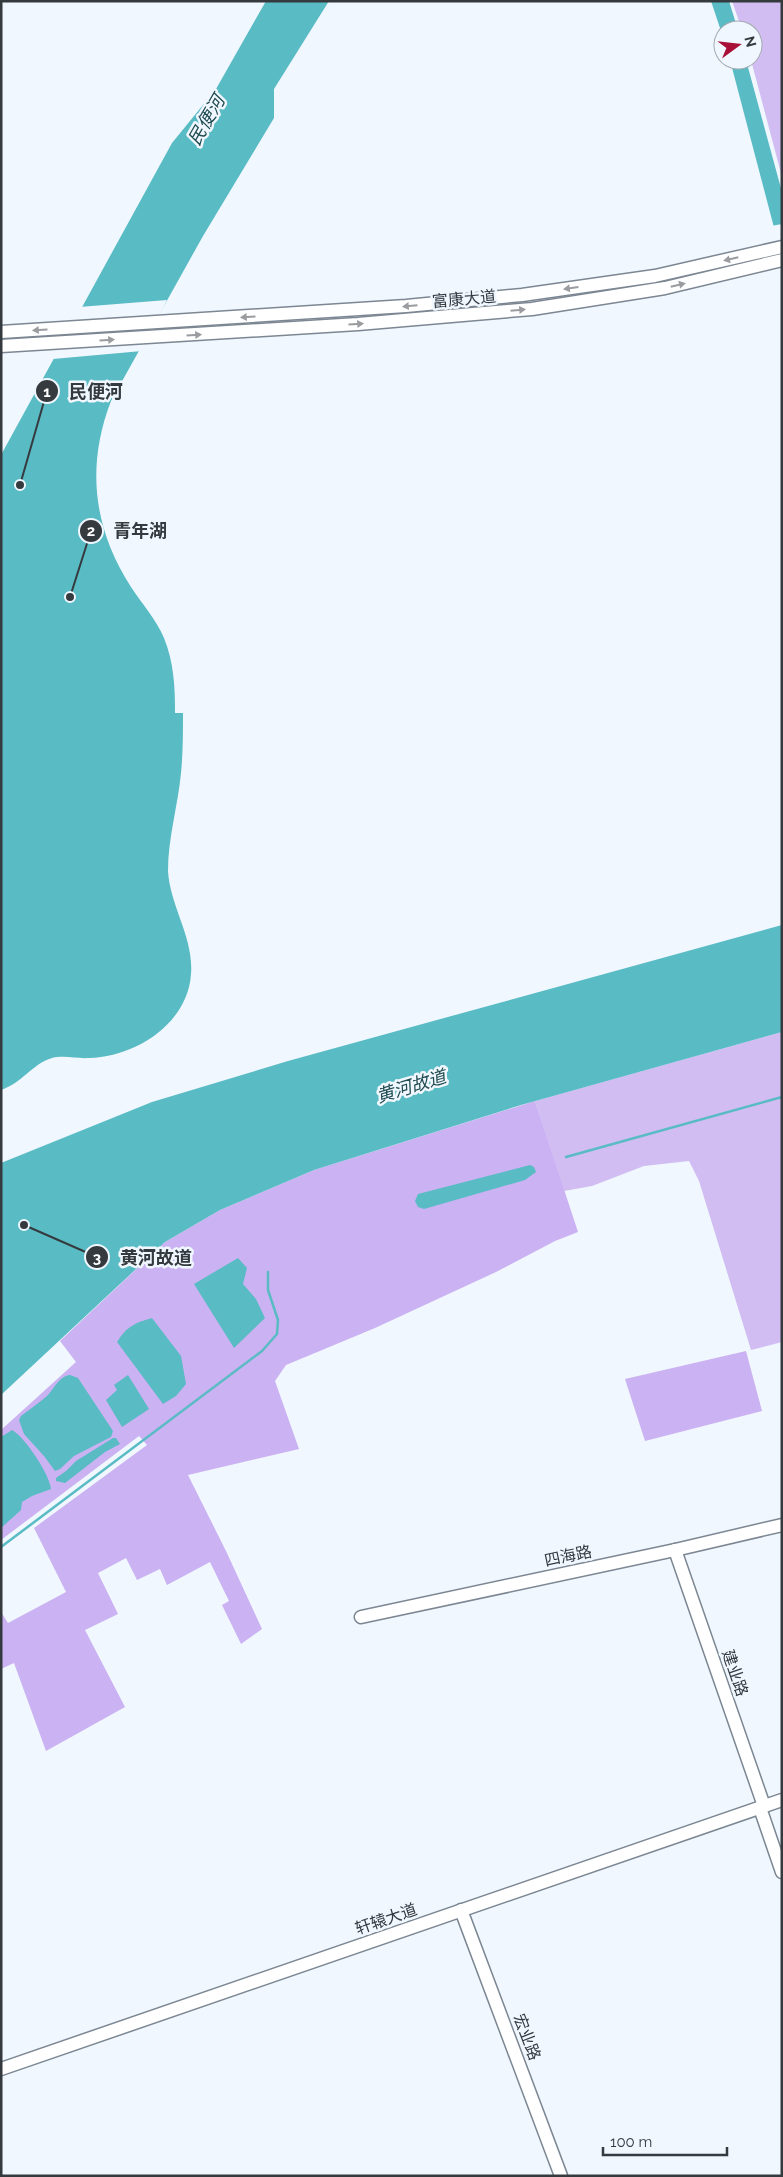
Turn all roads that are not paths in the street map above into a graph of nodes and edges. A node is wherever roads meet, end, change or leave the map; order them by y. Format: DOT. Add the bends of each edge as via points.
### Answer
graph roads {
  1 [pos="781,253"];
  2 [pos="1,332"];
  3 [pos="1,346"];
  4 [pos="782,1525"];
  5 [pos="676,1550"];
  6 [pos="361,1617"];
  7 [pos="782,1800"];
  8 [pos="762,1807"];
  9 [pos="782,1872"];
  10 [pos="461,1910"];
  11 [pos="1,2069"];
  12 [pos="561,2176"];
  1 -- 2 [label="street, 富康大道, one-way" via="655,276 522,295 406,306"];
  3 -- 1 [label="street, 富康大道, one-way" via="358,324 532,309 665,288"];
  4 -- 5 [label="street, 四海路"];
  5 -- 6 [label="street, 四海路"];
  5 -- 8 [label="street, 建业路"];
  7 -- 8 [label="street, 轩辕大道"];
  8 -- 9 [label="street, 建业路"];
  8 -- 10 [label="street, 轩辕大道"];
  10 -- 11 [label="street, 轩辕大道"];
  10 -- 12 [label="street, 宏业路"];
}
